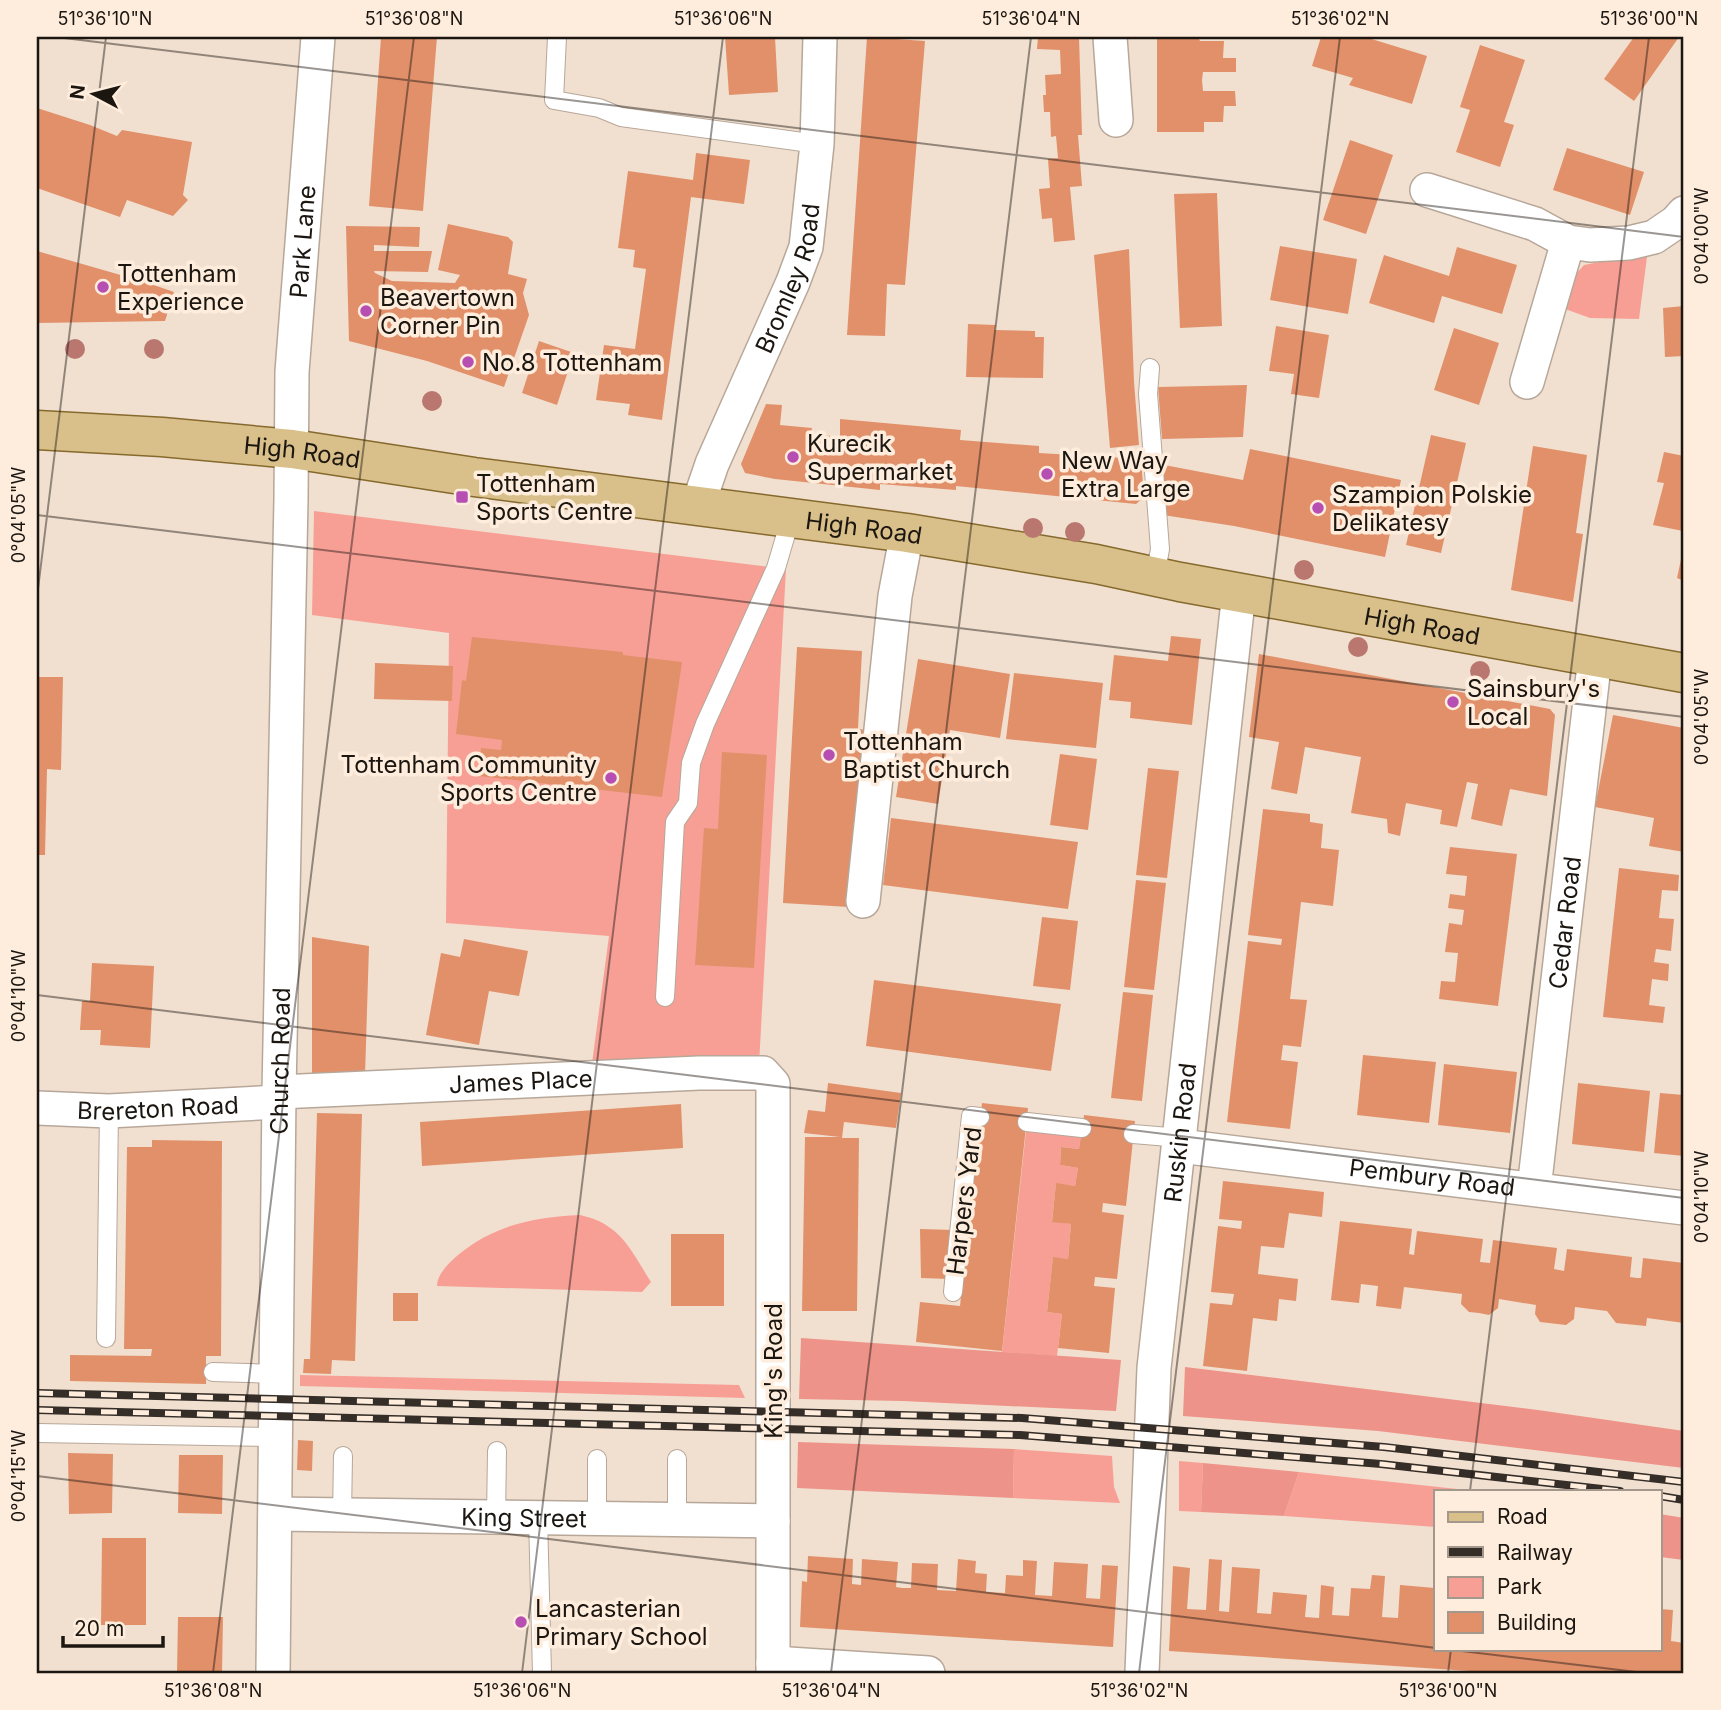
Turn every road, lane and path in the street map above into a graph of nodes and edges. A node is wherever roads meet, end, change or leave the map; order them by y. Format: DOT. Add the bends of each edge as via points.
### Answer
graph roads {
  1 [pos="318,37"];
  2 [pos="557,37"];
  3 [pos="820,37"];
  4 [pos="1110,37"];
  5 [pos="1116,120"];
  6 [pos="817,144"];
  7 [pos="1427,190"];
  8 [pos="1684,213"];
  9 [pos="1568,242"];
  10 [pos="1150,368"];
  11 [pos="1527,382"];
  12 [pos="37,430"];
  13 [pos="292,449"];
  14 [pos="698,505"];
  15 [pos="792,517"];
  16 [pos="907,533"];
  17 [pos="1155,577"];
  18 [pos="1239,592"];
  19 [pos="1595,657"];
  20 [pos="1684,673"];
  21 [pos="863,901"];
  22 [pos="665,997"];
  23 [pos="763,1073"];
  24 [pos="279,1097"];
  25 [pos="37,1108"];
  26 [pos="109,1111"];
  27 [pos="980,1117"];
  28 [pos="1027,1122"];
  29 [pos="1082,1128"];
  30 [pos="1133,1134"];
  31 [pos="1180,1142"];
  32 [pos="1534,1189"];
  33 [pos="1684,1208"];
  34 [pos="953,1292"];
  35 [pos="106,1338"];
  36 [pos="213,1372"];
  37 [pos="276,1374"];
  38 [pos="37,1433"];
  39 [pos="275,1437"];
  40 [pos="497,1451"];
  41 [pos="344,1456"];
  42 [pos="597,1459"];
  43 [pos="677,1459"];
  44 [pos="276,1514"];
  45 [pos="342,1515"];
  46 [pos="496,1517"];
  47 [pos="538,1517"];
  48 [pos="597,1518"];
  49 [pos="677,1519"];
  50 [pos="773,1521"];
  51 [pos="773,1668"];
  52 [pos="273,1673"];
  53 [pos="542,1673"];
  54 [pos="928,1673"];
  55 [pos="1142,1673"];
  1 -- 13 [label="street, Park Lane" via="292,362"];
  2 -- 6 [label="lane" via="554,100 621,117"];
  3 -- 6 [label="street, Bromley Road"];
  4 -- 5 [label="street"];
  6 -- 14 [label="street, Bromley Road" via="801,263"];
  7 -- 9 [label="street" via="1535,224"];
  8 -- 9 [label="street" via="1654,237 1629,243"];
  9 -- 11 [label="street"];
  10 -- 17 [label="lane" via="1160,550"];
  12 -- 13 [label="main road, High Road"];
  13 -- 14 [label="main road, High Road"];
  13 -- 24 [label="street, Church Road"];
  14 -- 15 [label="main road, High Road"];
  15 -- 16 [label="main road, High Road"];
  15 -- 22 [label="lane" via="776,568 705,724 691,764 688,803 675,822"];
  16 -- 17 [label="main road, High Road"];
  16 -- 21 [label="street" via="894,609"];
  17 -- 18 [label="main road, High Road"];
  18 -- 19 [label="main road, High Road"];
  18 -- 31 [label="street, Ruskin Road"];
  19 -- 20 [label="main road, High Road"];
  19 -- 32 [label="street, Cedar Road"];
  23 -- 24 [label="street, James Place"];
  23 -- 50 [label="street, King's Road" via="773,1083"];
  24 -- 26 [label="street, Brereton Road"];
  24 -- 37 [label="street, Church Road"];
  25 -- 26 [label="street, Brereton Road"];
  26 -- 35 [label="lane"];
  27 -- 34 [label="lane, Harpers Yard" via="971,1116"];
  28 -- 29 [label="lane"];
  30 -- 31 [label="lane"];
  31 -- 32 [label="street, Pembury Road"];
  31 -- 55 [label="street, Ruskin Road" via="1154,1368"];
  32 -- 33 [label="street, Pembury Road"];
  36 -- 37 [label="lane"];
  37 -- 39 [label="street, Church Road"];
  38 -- 39 [label="lane"];
  39 -- 44 [label="street, Church Road"];
  40 -- 46 [label="lane"];
  41 -- 45 [label="lane"];
  42 -- 48 [label="lane"];
  43 -- 49 [label="lane"];
  44 -- 45 [label="street, King Street"];
  44 -- 52 [label="street, Church Road"];
  45 -- 46 [label="street, King Street"];
  46 -- 47 [label="street, King Street"];
  47 -- 48 [label="street, King Street"];
  47 -- 53 [label="lane"];
  48 -- 49 [label="street, King Street"];
  49 -- 50 [label="street, King Street"];
  50 -- 51 [label="street, King's Road"];
  51 -- 54 [label="street"];
}
